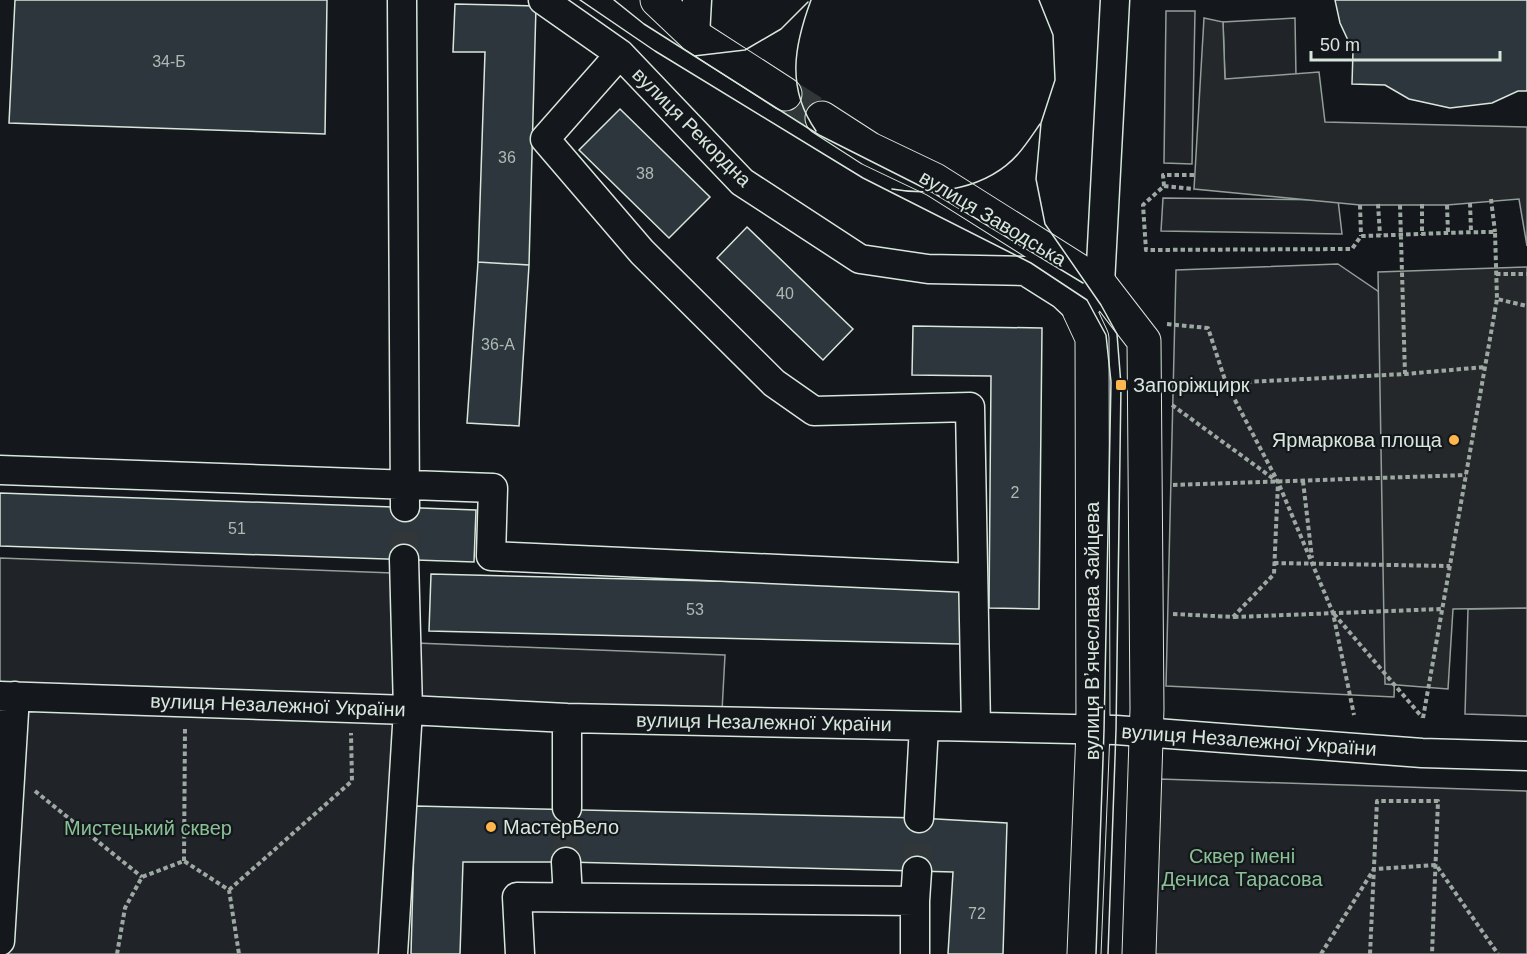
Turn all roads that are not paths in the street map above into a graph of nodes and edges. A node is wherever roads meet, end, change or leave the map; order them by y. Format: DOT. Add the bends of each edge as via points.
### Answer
graph roads {
  1 [pos="402,0"];
  2 [pos="543,0"];
  3 [pos="657,0"];
  4 [pos="696,0"];
  5 [pos="1114,0"];
  6 [pos="695,36"];
  7 [pos="620,54"];
  8 [pos="785,94"];
  9 [pos="822,118"];
  10 [pos="1100,285"];
  11 [pos="1079,310"];
  12 [pos="0,470"];
  13 [pos="404,496"];
  14 [pos="404,559"];
  15 [pos="973,578"];
  16 [pos="7,696"];
  17 [pos="408,710"];
  18 [pos="567,718"];
  19 [pos="924,726"];
  20 [pos="976,727"];
  21 [pos="1093,731"];
  22 [pos="1146,734"];
  23 [pos="1527,756"];
  24 [pos="567,808"];
  25 [pos="919,818"];
  26 [pos="566,862"];
  27 [pos="917,871"];
  28 [pos="568,897"];
  29 [pos="915,901"];
  30 [pos="0,941"];
  31 [pos="393,954"];
  32 [pos="520,954"];
  33 [pos="915,954"];
  34 [pos="1084,954"];
  35 [pos="1139,954"];
  1 -- 13 [label="street"];
  2 -- 7 [label="street, вулиця Рекордна"];
  3 -- 6 [label="main road"];
  4 -- 6 [label="street"];
  5 -- 10 [label="street"];
  6 -- 8 [label="main road"];
  7 -- 11 [label="street, вулиця Рекордна" via="742,182 860,259 928,270 1025,270"];
  7 -- 15 [label="street" via="545,139 642,252 774,383 814,411 969,407"];
  9 -- 10 [label="main road, вулиця Заводська" via="870,149 935,180"];
  10 -- 11 [label="main road"];
  10 -- 22 [label="main road, вулиця Заводська" via="1136,330 1144,385"];
  11 -- 21 [label="main road, вулиця Вʼячеслава Зайцева" via="1092,338"];
  12 -- 13 [label="street"];
  13 -- 15 [label="street" via="493,488 491,556"];
  14 -- 17 [label="street"];
  15 -- 20 [label="street"];
  16 -- 17 [label="street, вулиця Незалежної України"];
  16 -- 30 [label="street" via="10,771"];
  17 -- 18 [label="street, вулиця Незалежної України"];
  17 -- 31 [label="street"];
  18 -- 19 [label="street, вулиця Незалежної України"];
  18 -- 24 [label="street"];
  19 -- 20 [label="street, вулиця Незалежної України"];
  19 -- 25 [label="street"];
  20 -- 21 [label="street, вулиця Незалежної України"];
  21 -- 22 [label="street, вулиця Незалежної України"];
  21 -- 34 [label="main road, вулиця Вʼячеслава Зайцева"];
  22 -- 23 [label="street, вулиця Незалежної України" via="1422,753"];
  22 -- 35 [label="main road"];
  26 -- 28 [label="street"];
  27 -- 29 [label="street"];
  28 -- 29 [label="street"];
  28 -- 32 [label="street" via="517,897"];
  29 -- 33 [label="street"];
}
